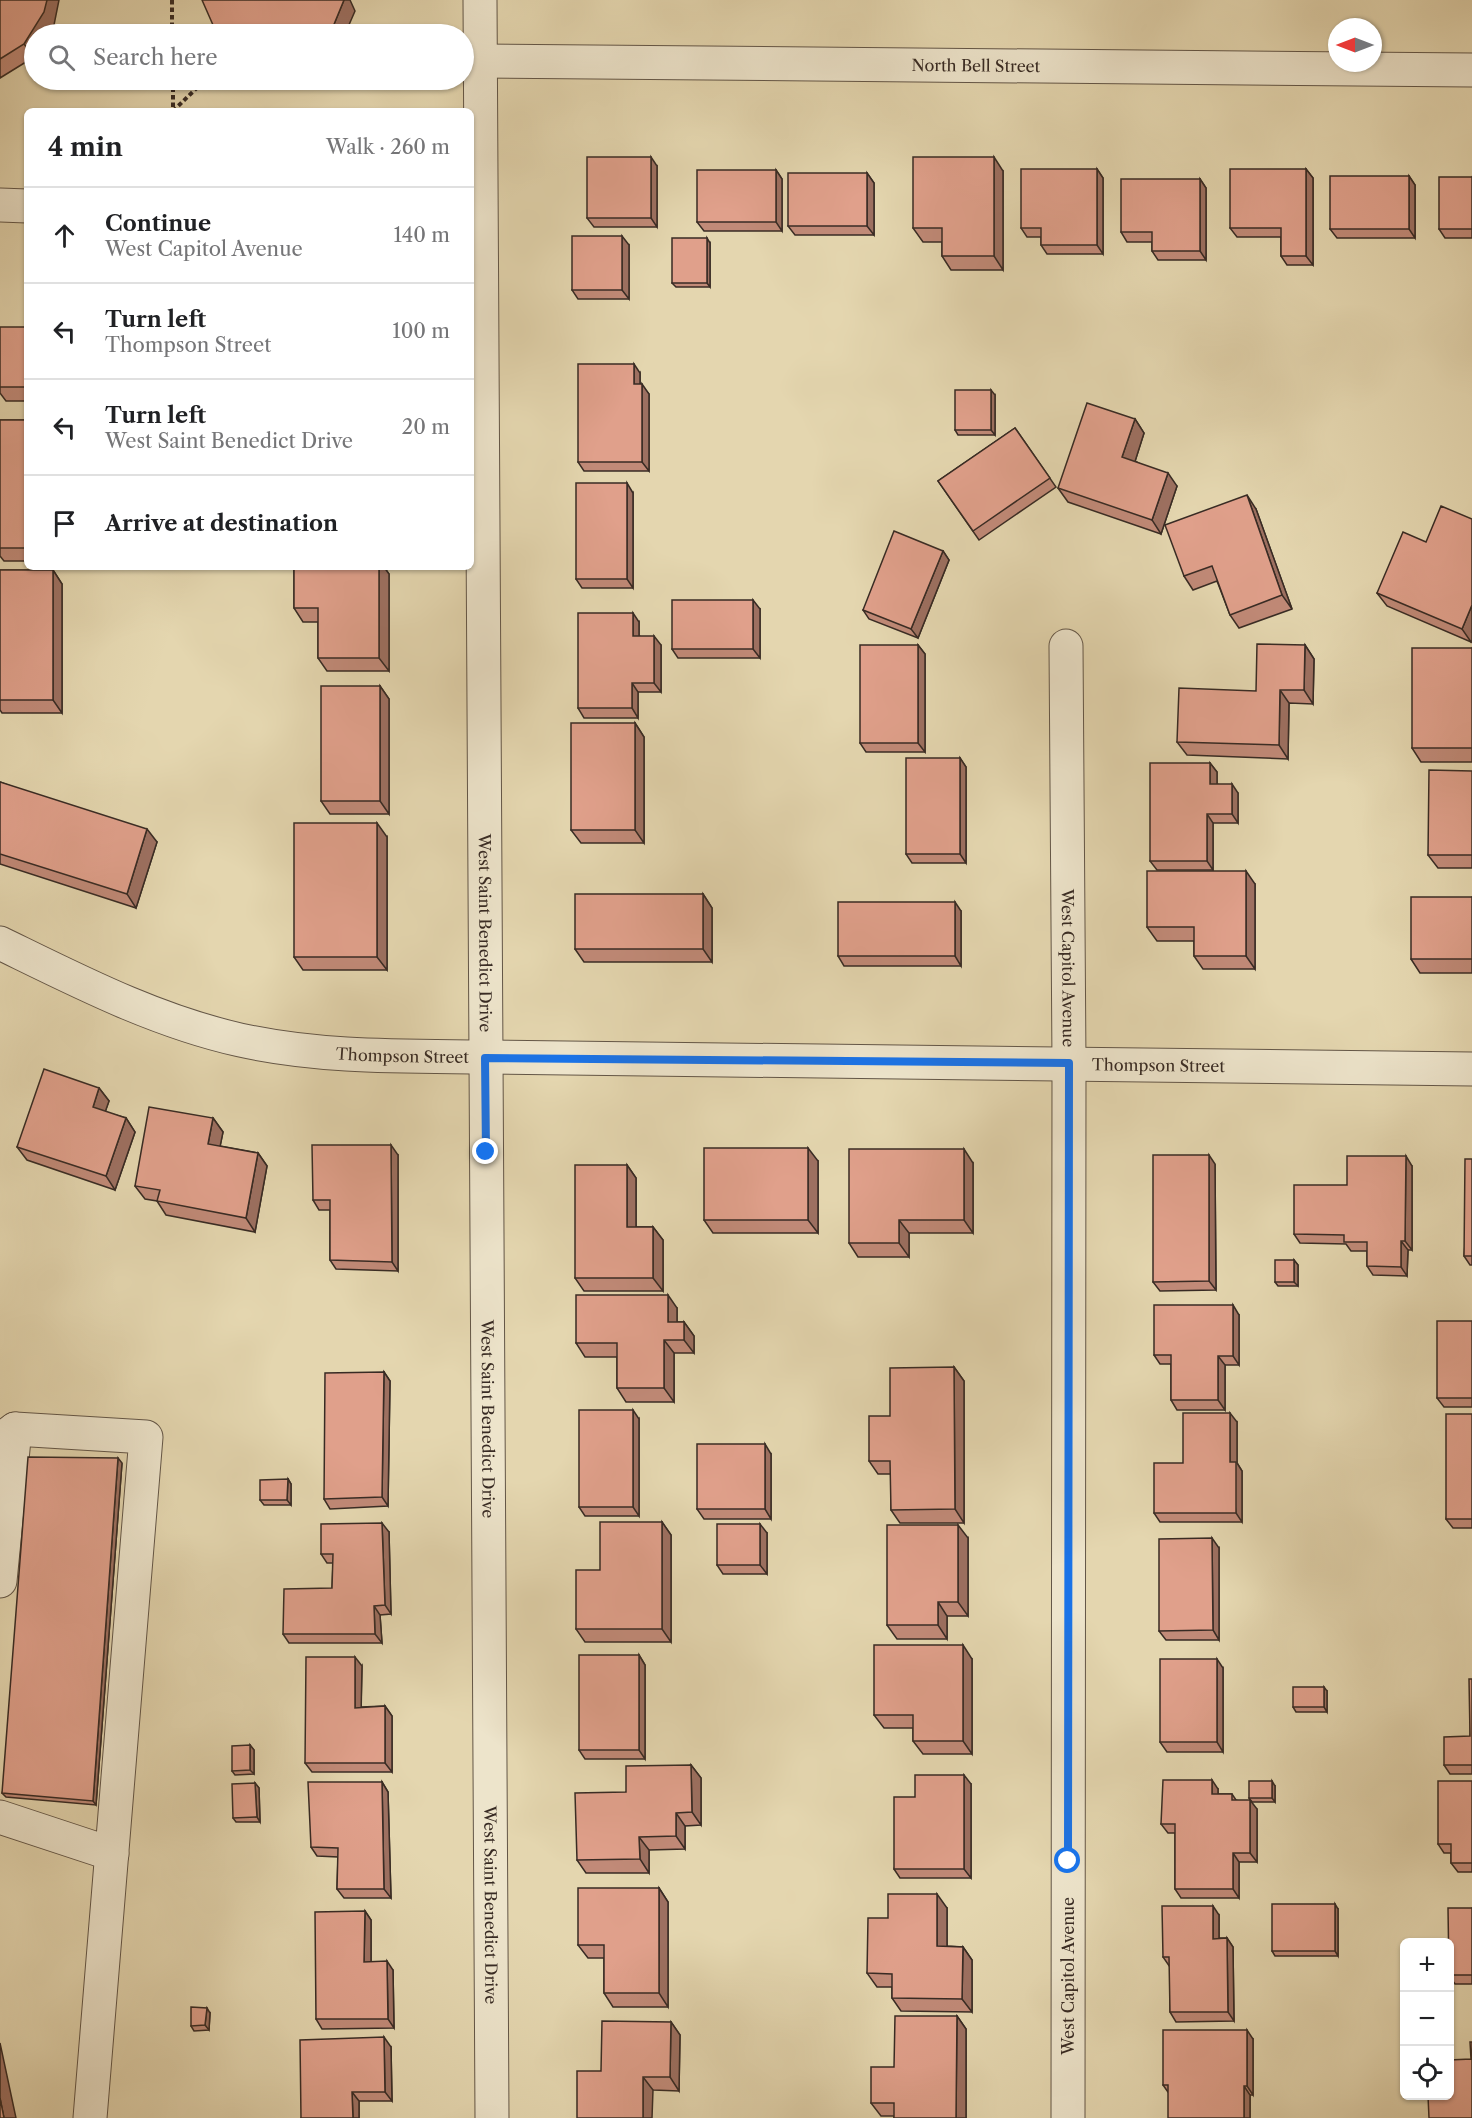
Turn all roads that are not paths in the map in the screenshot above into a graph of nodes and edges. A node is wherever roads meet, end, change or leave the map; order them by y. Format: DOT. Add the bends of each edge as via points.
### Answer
graph roads {
  1 [pos="480,0"];
  2 [pos="480,61"];
  3 [pos="1472,70"];
  4 [pos="0,205"];
  5 [pos="24,206"];
  6 [pos="476,210"];
  7 [pos="1066,645"];
  8 [pos="0,943"];
  9 [pos="485,1058"];
  10 [pos="1069,1063"];
  11 [pos="1472,1069"];
  12 [pos="7,1434"];
  13 [pos="0,1581"];
  14 [pos="0,1817"];
  15 [pos="112,1854"];
  16 [pos="90,2118"];
  17 [pos="492,2118"];
  18 [pos="1068,2118"];
  1 -- 2 [label="street, West Saint Benedict Drive"];
  2 -- 3 [label="street, North Bell Street"];
  2 -- 6 [label="street, West Saint Benedict Drive"];
  4 -- 5 [label="street"];
  6 -- 9 [label="street, West Saint Benedict Drive"];
  7 -- 10 [label="street, West Capitol Avenue"];
  8 -- 9 [label="street, Thompson Street" via="118,1000 240,1040 361,1055"];
  9 -- 10 [label="street, Thompson Street"];
  9 -- 17 [label="street, West Saint Benedict Drive"];
  10 -- 11 [label="street, Thompson Street"];
  10 -- 18 [label="street, West Capitol Avenue"];
  12 -- 13 [label="street"];
  12 -- 15 [label="street" via="146,1437"];
  14 -- 15 [label="street"];
  15 -- 16 [label="street"];
}
